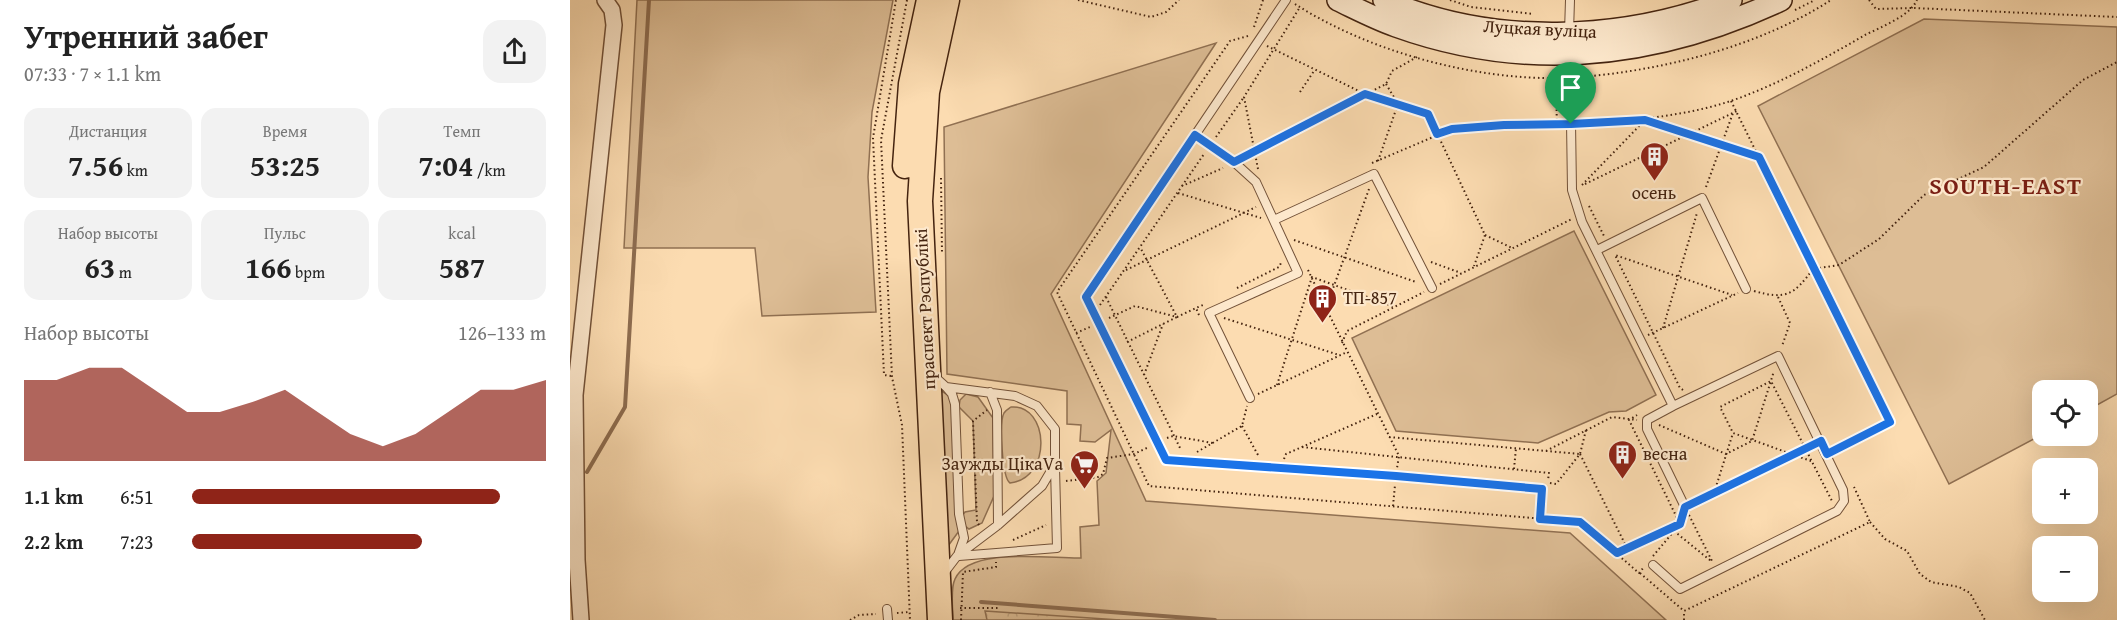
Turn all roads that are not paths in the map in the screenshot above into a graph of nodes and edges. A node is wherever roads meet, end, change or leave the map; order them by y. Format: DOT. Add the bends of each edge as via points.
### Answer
graph roads {
  1 [pos="928,0"];
  2 [pos="947,0"];
  3 [pos="1286,0"];
  4 [pos="1338,0"];
  5 [pos="1384,0"];
  6 [pos="1570,0"];
  7 [pos="1731,0"];
  8 [pos="1781,0"];
  9 [pos="607,2"];
  10 [pos="1569,43"];
  11 [pos="1195,135"];
  12 [pos="1274,220"];
  13 [pos="1596,250"];
  14 [pos="1432,288"];
  15 [pos="1746,289"];
  16 [pos="927,350"];
  17 [pos="946,387"];
  18 [pos="990,392"];
  19 [pos="1250,398"];
  20 [pos="1673,406"];
  21 [pos="1055,464"];
  22 [pos="1542,489"];
  23 [pos="1685,507"];
  24 [pos="998,525"];
  25 [pos="957,556"];
  26 [pos="1650,565"];
  27 [pos="939,589"];
  28 [pos="887,609"];
  29 [pos="950,614"];
  30 [pos="581,620"];
  31 [pos="888,620"];
  32 [pos="925,620"];
  1 -- 32 [label="main road, праспект Рэспублікі" via="911,84 905,152 917,509"];
  2 -- 16 [label="main road, праспект Рэспублікі" via="927,92 921,155"];
  3 -- 11 [label="lane"];
  4 -- 10 [label="street, Луцкая вуліца" via="1394,26 1454,43 1522,53"];
  5 -- 10 [label="street, Луцкая вуліца" via="1465,24"];
  6 -- 10 [label="lane"];
  7 -- 10 [label="street, Луцкая вуліца"];
  8 -- 10 [label="street, Луцкая вуліца" via="1728,23 1661,44 1613,52"];
  9 -- 30 [label="street" via="614,17 613,33 575,395"];
  10 -- 13 [label="lane" via="1572,190"];
  11 -- 12 [label="lane" via="1256,182"];
  11 -- 22 [label="lane" via="1086,297 1166,460"];
  12 -- 14 [label="lane" via="1374,174"];
  12 -- 19 [label="lane" via="1298,273 1209,313"];
  13 -- 15 [label="lane" via="1702,198"];
  13 -- 20 [label="lane"];
  16 -- 17 [label="lane" via="933,374"];
  16 -- 27 [label="main road, праспект Рэспублікі"];
  17 -- 18 [label="lane"];
  17 -- 25 [label="lane" via="955,404 959,514 964,538"];
  18 -- 21 [label="lane" via="1015,396 1037,406 1055,429"];
  18 -- 24 [label="lane" via="997,410"];
  20 -- 23 [label="lane" via="1647,420 1647,429"];
  20 -- 26 [label="lane" via="1778,357 1827,454 1844,501 1837,512 1680,589"];
  21 -- 24 [label="lane" via="1042,486"];
  21 -- 25 [label="lane" via="1057,548"];
  24 -- 25 [label="lane"];
  25 -- 27 [label="lane" via="946,569"];
  27 -- 29 [label="main road, праспект Рэспублікі"];
  28 -- 31 [label="lane"];
}
